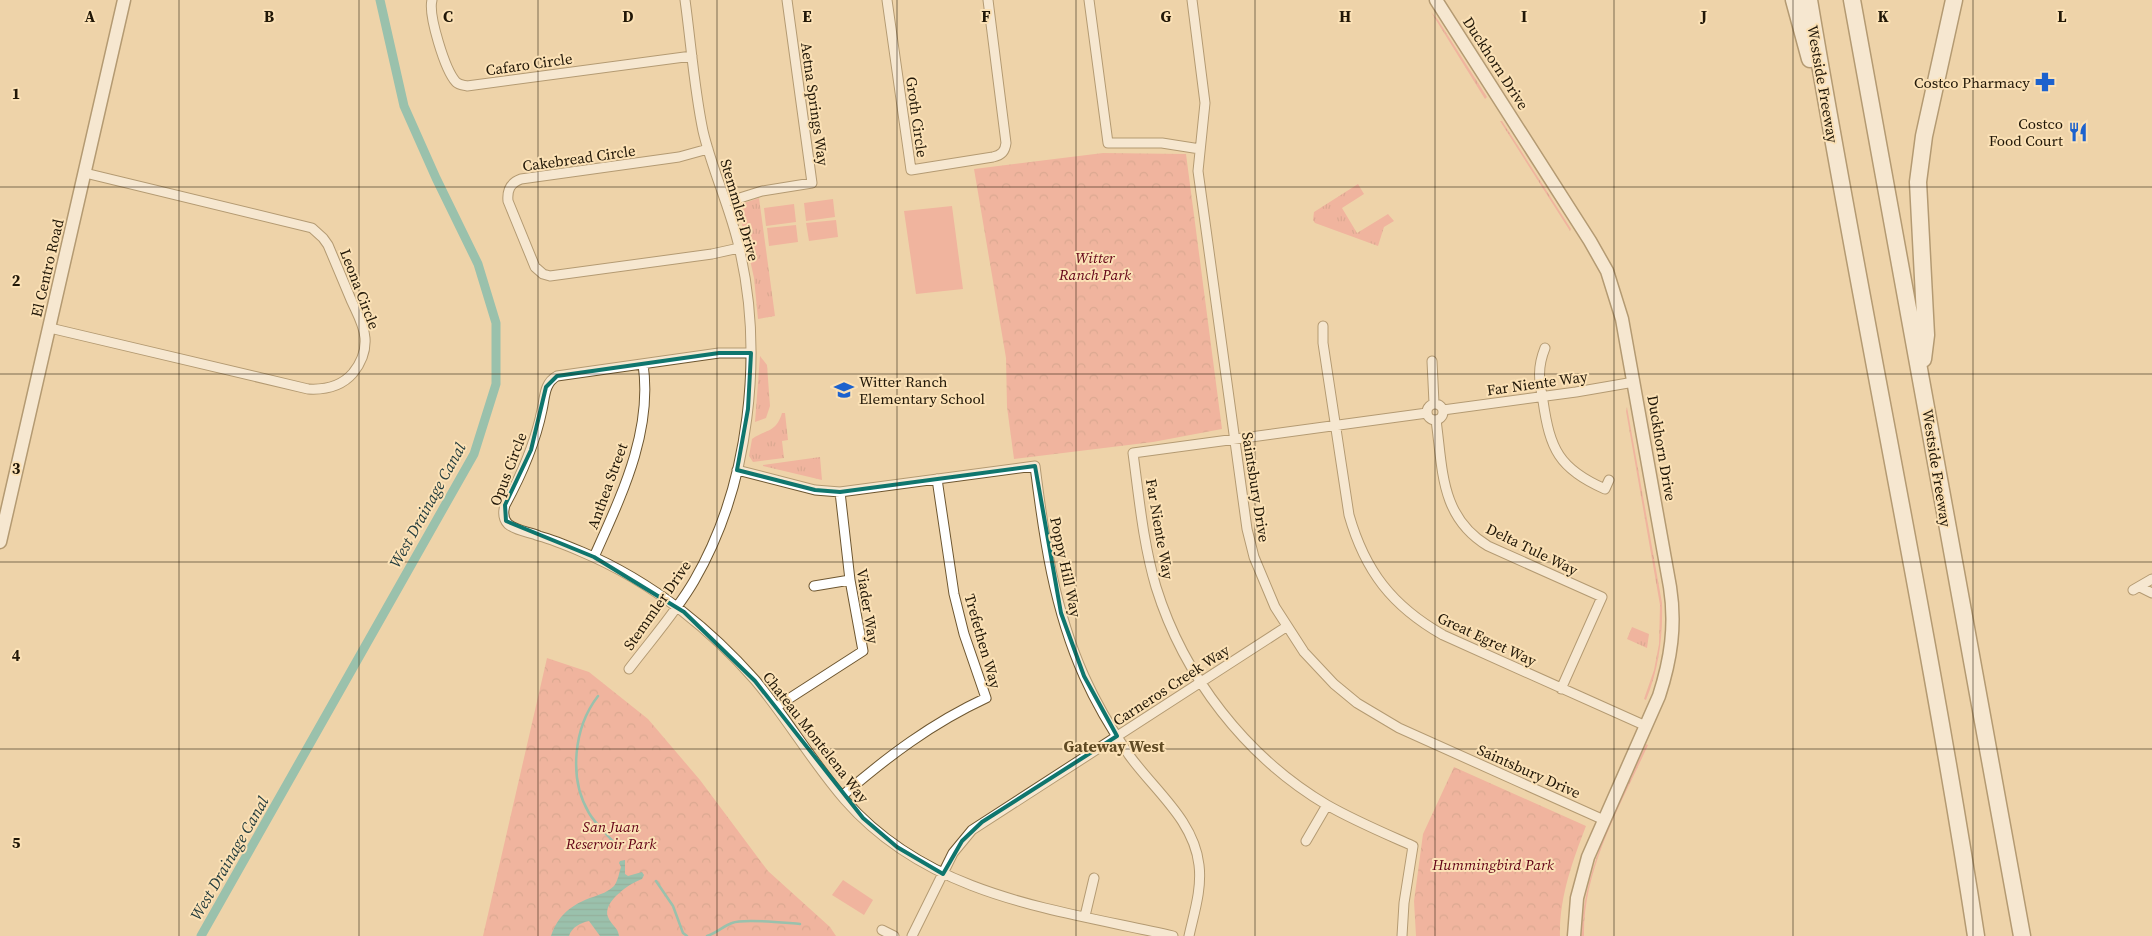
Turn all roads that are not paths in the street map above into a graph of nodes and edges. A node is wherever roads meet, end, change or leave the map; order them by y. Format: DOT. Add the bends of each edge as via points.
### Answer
graph roads {
  1 [pos="124,0"];
  2 [pos="432,0"];
  3 [pos="685,0"];
  4 [pos="787,0"];
  5 [pos="888,0"];
  6 [pos="988,0"];
  7 [pos="1088,0"];
  8 [pos="1192,0"];
  9 [pos="1436,0"];
  10 [pos="1794,0"];
  11 [pos="1809,0"];
  12 [pos="1852,0"];
  13 [pos="1954,0"];
  14 [pos="692,56"];
  15 [pos="1834,148"];
  16 [pos="708,149"];
  17 [pos="1200,149"];
  18 [pos="85,173"];
  19 [pos="727,202"];
  20 [pos="739,248"];
  21 [pos="1323,326"];
  22 [pos="50,328"];
  23 [pos="1545,348"];
  24 [pos="751,353"];
  25 [pos="1432,361"];
  26 [pos="643,364"];
  27 [pos="1922,376"];
  28 [pos="1634,382"];
  29 [pos="1542,397"];
  30 [pos="1434,403"];
  31 [pos="1444,410"];
  32 [pos="1427,413"];
  33 [pos="1436,420"];
  34 [pos="1336,425"];
  35 [pos="1234,439"];
  36 [pos="737,470"];
  37 [pos="937,479"];
  38 [pos="1609,480"];
  39 [pos="840,492"];
  40 [pos="2,522"];
  41 [pos="0,542"];
  42 [pos="594,557"];
  43 [pos="2152,579"];
  44 [pos="850,580"];
  45 [pos="814,586"];
  46 [pos="2152,593"];
  47 [pos="676,606"];
  48 [pos="1286,627"];
  49 [pos="629,669"];
  50 [pos="1201,682"];
  51 [pos="1561,689"];
  52 [pos="776,707"];
  53 [pos="1646,726"];
  54 [pos="1117,736"];
  55 [pos="842,796"];
  56 [pos="1327,805"];
  57 [pos="1604,820"];
  58 [pos="1306,842"];
  59 [pos="943,874"];
  60 [pos="1094,878"];
  61 [pos="1086,916"];
  62 [pos="882,930"];
  63 [pos="894,936"];
  64 [pos="912,936"];
  65 [pos="1173,936"];
  66 [pos="1189,936"];
  67 [pos="1402,936"];
  68 [pos="1574,936"];
  69 [pos="1976,936"];
  70 [pos="2022,936"];
  1 -- 18 [label="street, El Centro Road"];
  2 -- 14 [label="street, Cafaro Circle" via="439,45 453,77 461,85"];
  3 -- 14 [label="street, Stemmler Drive"];
  4 -- 19 [label="street, Aetna Springs Way" via="812,183 762,191"];
  5 -- 6 [label="street, Groth Circle" via="911,170 993,157 1004,150 1006,143"];
  7 -- 17 [label="street" via="1108,143 1162,143"];
  8 -- 17 [label="street, Saintsbury Drive" via="1205,103"];
  9 -- 28 [label="street, Duckhorn Drive" via="1599,256 1620,311"];
  10 -- 15 [label="highway"];
  11 -- 15 [label="highway, Westside Freeway"];
  12 -- 27 [label="highway, Westside Freeway"];
  13 -- 27 [label="highway" via="1924,136 1918,182 1926,335"];
  14 -- 16 [label="street, Stemmler Drive"];
  15 -- 69 [label="highway, Westside Freeway" via="1957,813"];
  16 -- 19 [label="street, Stemmler Drive"];
  16 -- 20 [label="street, Cakebread Circle" via="679,158 522,179 511,185 508,201 535,267 550,276"];
  17 -- 35 [label="street, Saintsbury Drive" via="1198,171"];
  18 -- 22 [label="street, El Centro Road"];
  18 -- 22 [label="street, Leona Circle" via="312,228 328,245 362,324 364,349 351,376 335,386 318,389"];
  19 -- 20 [label="street, Stemmler Drive"];
  20 -- 24 [label="street, Stemmler Drive" via="748,300"];
  21 -- 34 [label="street, Great Egret Way"];
  22 -- 40 [label="street, El Centro Road"];
  23 -- 29 [label="street" via="1538,365"];
  24 -- 26 [label="street, Opus Circle" via="724,353"];
  24 -- 36 [label="street, Stemmler Drive" via="748,409"];
  25 -- 30 [label="street"];
  26 -- 42 [label="street, Anthea Street" via="646,394 637,446 618,503"];
  26 -- 42 [label="street, Opus Circle" via="557,376 549,381 531,450 503,511 506,521 515,528"];
  27 -- 70 [label="highway, Westside Freeway" via="1946,526"];
  28 -- 29 [label="street, Far Niente Way"];
  28 -- 53 [label="street, Duckhorn Drive" via="1673,618 1667,673"];
  29 -- 31 [label="street, Far Niente Way"];
  29 -- 38 [label="street" via="1548,434 1565,464 1584,479 1605,489"];
  30 -- 31 [label="street"];
  30 -- 32 [label="street"];
  31 -- 33 [label="street" via="1442,417"];
  32 -- 33 [label="street"];
  32 -- 34 [label="street, Far Niente Way"];
  33 -- 51 [label="street, Delta Tule Way" via="1447,494 1462,525 1488,546 1602,597"];
  34 -- 35 [label="street, Far Niente Way"];
  34 -- 51 [label="street, Great Egret Way" via="1348,515 1365,560 1381,584 1420,622"];
  35 -- 48 [label="street, Saintsbury Drive" via="1254,557 1264,585"];
  35 -- 50 [label="street, Far Niente Way" via="1133,452 1144,534 1156,586 1175,636"];
  36 -- 39 [label="street, Poppy Hill Way" via="815,490"];
  36 -- 47 [label="street, Stemmler Drive" via="706,557 694,582"];
  37 -- 39 [label="street, Poppy Hill Way"];
  37 -- 54 [label="street, Poppy Hill Way" via="1034,466 1060,613 1084,676"];
  37 -- 55 [label="street, Trefethen Way" via="954,594 986,698 925,731"];
  39 -- 44 [label="street, Viader Way"];
  40 -- 41 [label="street, El Centro Road"];
  42 -- 47 [label="street, Opus Circle"];
  43 -- 46 [label="street" via="2137,589"];
  44 -- 45 [label="street"];
  44 -- 52 [label="street, Viader Way" via="863,652"];
  47 -- 49 [label="street, Stemmler Drive"];
  47 -- 52 [label="street, Chateau Montelena Way" via="733,656"];
  48 -- 50 [label="street, Carneros Creek Way"];
  48 -- 57 [label="street, Saintsbury Drive" via="1320,670 1378,716"];
  50 -- 54 [label="street, Carneros Creek Way"];
  50 -- 56 [label="street, Far Niente Way" via="1220,710 1255,750 1294,783"];
  51 -- 53 [label="street, Great Egret Way"];
  52 -- 55 [label="street, Chateau Montelena Way"];
  53 -- 57 [label="street, Duckhorn Drive"];
  54 -- 59 [label="street, Carneros Creek Way" via="977,826 962,840"];
  54 -- 66 [label="street, Poppy Hill Way" via="1149,781 1178,814 1194,840 1200,876"];
  55 -- 59 [label="street, Chateau Montelena Way" via="886,838"];
  56 -- 58 [label="street"];
  56 -- 67 [label="street, Far Niente Way" via="1413,846"];
  57 -- 68 [label="street, Duckhorn Drive" via="1580,881"];
  59 -- 61 [label="street, Chateau Montelena Way" via="1003,897"];
  59 -- 64 [label="street, Carneros Creek Way"];
  60 -- 61 [label="street"];
  61 -- 65 [label="street, Chateau Montelena Way"];
  62 -- 63 [label="street"];
}
